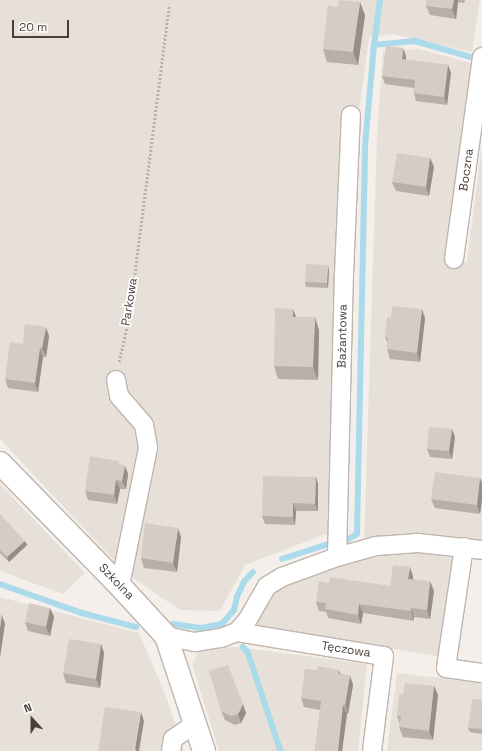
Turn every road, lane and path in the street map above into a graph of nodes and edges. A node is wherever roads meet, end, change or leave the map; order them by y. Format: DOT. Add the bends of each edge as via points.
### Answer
graph roads {
  1 [pos="169,5"];
  2 [pos="482,56"];
  3 [pos="351,115"];
  4 [pos="454,259"];
  5 [pos="116,380"];
  6 [pos="0,463"];
  7 [pos="464,547"];
  8 [pos="482,550"];
  9 [pos="337,557"];
  10 [pos="120,586"];
  11 [pos="237,632"];
  12 [pos="166,636"];
  13 [pos="482,673"];
  14 [pos="196,723"];
  15 [pos="171,751"];
  16 [pos="204,751"];
  17 [pos="372,751"];
  1 -- 5 [label="path, Parkowa" via="129,318"];
  2 -- 4 [label="street, Boczna"];
  3 -- 9 [label="street, Bażantowa"];
  5 -- 10 [label="street" via="119,396 144,426 148,448"];
  6 -- 10 [label="street, Szkolna"];
  7 -- 8 [label="street"];
  7 -- 9 [label="street" via="418,543 376,546"];
  7 -- 13 [label="street" via="446,668"];
  9 -- 11 [label="street" via="282,577 267,586 248,620"];
  10 -- 12 [label="street, Szkolna"];
  11 -- 12 [label="street" via="221,638 195,642"];
  11 -- 17 [label="street, Tęczowa" via="384,656"];
  12 -- 14 [label="street, Szkolna"];
  14 -- 15 [label="street" via="173,740"];
  14 -- 16 [label="street, Szkolna"];
}
